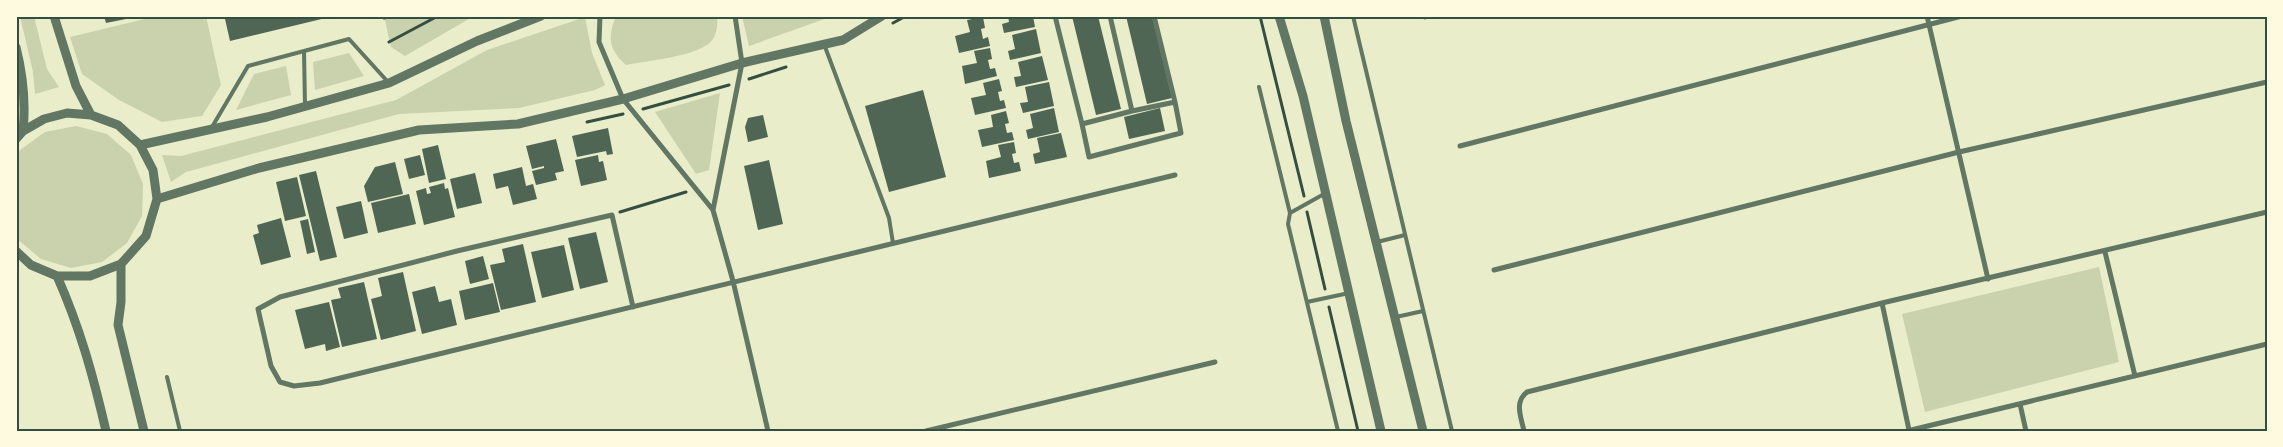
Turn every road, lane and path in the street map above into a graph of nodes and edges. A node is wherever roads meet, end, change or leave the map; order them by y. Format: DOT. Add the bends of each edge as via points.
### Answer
graph roads {
  1 [pos="54,16"];
  2 [pos="394,16"];
  3 [pos="438,16"];
  4 [pos="541,16"];
  5 [pos="600,16"];
  6 [pos="735,16"];
  7 [pos="882,16"];
  8 [pos="1055,16"];
  9 [pos="1110,16"];
  10 [pos="1154,16"];
  11 [pos="1260,16"];
  12 [pos="1279,16"];
  13 [pos="1324,16"];
  14 [pos="1353,16"];
  15 [pos="1927,16"];
  16 [pos="1962,16"];
  17 [pos="384,18"];
  18 [pos="1928,24"];
  19 [pos="390,42"];
  20 [pos="824,44"];
  21 [pos="16,46"];
  22 [pos="304,51"];
  23 [pos="742,63"];
  24 [pos="2267,82"];
  25 [pos="389,83"];
  26 [pos="1259,87"];
  27 [pos="623,99"];
  28 [pos="1175,102"];
  29 [pos="305,106"];
  30 [pos="1132,111"];
  31 [pos="91,115"];
  32 [pos="1082,124"];
  33 [pos="211,129"];
  34 [pos="23,131"];
  35 [pos="16,139"];
  36 [pos="140,144"];
  37 [pos="1460,146"];
  38 [pos="1959,152"];
  39 [pos="1175,175"];
  40 [pos="695,188"];
  41 [pos="1326,193"];
  42 [pos="157,199"];
  43 [pos="1306,205"];
  44 [pos="713,210"];
  45 [pos="2267,212"];
  46 [pos="1290,213"];
  47 [pos="612,215"];
  48 [pos="1405,235"];
  49 [pos="1377,242"];
  50 [pos="893,243"];
  51 [pos="16,251"];
  52 [pos="2105,252"];
  53 [pos="121,264"];
  54 [pos="1494,270"];
  55 [pos="57,276"];
  56 [pos="1988,279"];
  57 [pos="733,281"];
  58 [pos="1349,293"];
  59 [pos="1327,298"];
  60 [pos="1306,302"];
  61 [pos="1882,303"];
  62 [pos="633,308"];
  63 [pos="1423,311"];
  64 [pos="1396,317"];
  65 [pos="2267,344"];
  66 [pos="1215,362"];
  67 [pos="2135,376"];
  68 [pos="167,377"];
  69 [pos="2020,404"];
  70 [pos="949,424"];
  71 [pos="1908,430"];
  72 [pos="106,431"];
  73 [pos="144,431"];
  74 [pos="180,431"];
  75 [pos="768,431"];
  76 [pos="926,431"];
  77 [pos="951,431"];
  78 [pos="1338,431"];
  79 [pos="1358,431"];
  80 [pos="1381,431"];
  81 [pos="1423,431"];
  82 [pos="1452,431"];
  83 [pos="1524,431"];
  84 [pos="2026,431"];
  1 -- 31 [label="street" via="76,86"];
  2 -- 17 [label="path"];
  3 -- 19 [label="path"];
  4 -- 25 [label="street" via="477,41"];
  5 -- 27 [label="street" via="599,42"];
  6 -- 23 [label="street"];
  7 -- 20 [label="street" via="843,40"];
  8 -- 32 [label="street"];
  9 -- 30 [label="street"];
  10 -- 28 [label="street"];
  11 -- 43 [label="path"];
  12 -- 41 [label="street" via="1303,96"];
  13 -- 49 [label="street" via="1346,121"];
  14 -- 48 [label="lane"];
  15 -- 18 [label="street"];
  16 -- 18 [label="street"];
  18 -- 37 [label="street"];
  18 -- 38 [label="street"];
  20 -- 23 [label="street"];
  20 -- 50 [label="lane" via="889,218"];
  21 -- 34 [label="street" via="23,78"];
  22 -- 25 [label="lane" via="349,39"];
  22 -- 29 [label="lane"];
  22 -- 33 [label="lane" via="248,66"];
  23 -- 27 [label="street"];
  23 -- 44 [label="street"];
  24 -- 38 [label="street"];
  25 -- 29 [label="street"];
  26 -- 46 [label="lane"];
  27 -- 40 [label="street"];
  27 -- 42 [label="street" via="518,124 419,130 259,168"];
  28 -- 30 [label="street"];
  28 -- 32 [label="street" via="1181,133 1088,157"];
  29 -- 33 [label="street"];
  30 -- 32 [label="street"];
  31 -- 34 [label="street" via="67,113 44,119"];
  31 -- 36 [label="street" via="118,125"];
  33 -- 36 [label="street"];
  34 -- 35 [label="street"];
  36 -- 42 [label="street" via="153,170"];
  38 -- 54 [label="street"];
  38 -- 56 [label="street"];
  39 -- 50 [label="street"];
  40 -- 44 [label="street"];
  40 -- 47 [label="path"];
  41 -- 43 [label="lane"];
  41 -- 58 [label="street"];
  42 -- 53 [label="street" via="146,236"];
  43 -- 46 [label="lane"];
  43 -- 59 [label="path"];
  44 -- 57 [label="street"];
  45 -- 52 [label="street"];
  46 -- 60 [label="lane" via="1288,224"];
  47 -- 62 [label="street"];
  47 -- 62 [label="street" via="457,250 280,297 258,309 275,375 286,385 320,383"];
  48 -- 49 [label="lane"];
  48 -- 63 [label="lane"];
  49 -- 64 [label="street"];
  50 -- 57 [label="street"];
  51 -- 55 [label="street" via="31,265"];
  52 -- 56 [label="street"];
  52 -- 67 [label="street"];
  53 -- 55 [label="street" via="90,276"];
  53 -- 73 [label="street" via="118,325"];
  55 -- 72 [label="street" via="90,361"];
  56 -- 61 [label="street"];
  57 -- 62 [label="street"];
  57 -- 75 [label="street"];
  58 -- 59 [label="lane"];
  58 -- 80 [label="street"];
  59 -- 60 [label="lane"];
  59 -- 79 [label="path"];
  60 -- 78 [label="lane"];
  61 -- 71 [label="street"];
  61 -- 83 [label="street" via="1527,392 1519,402"];
  63 -- 64 [label="lane"];
  63 -- 82 [label="lane"];
  64 -- 81 [label="street"];
  65 -- 67 [label="street"];
  66 -- 70 [label="street"];
  67 -- 69 [label="street"];
  68 -- 74 [label="lane"];
  69 -- 71 [label="street"];
  69 -- 84 [label="street"];
  70 -- 76 [label="street"];
  70 -- 77 [label="street"];
}
